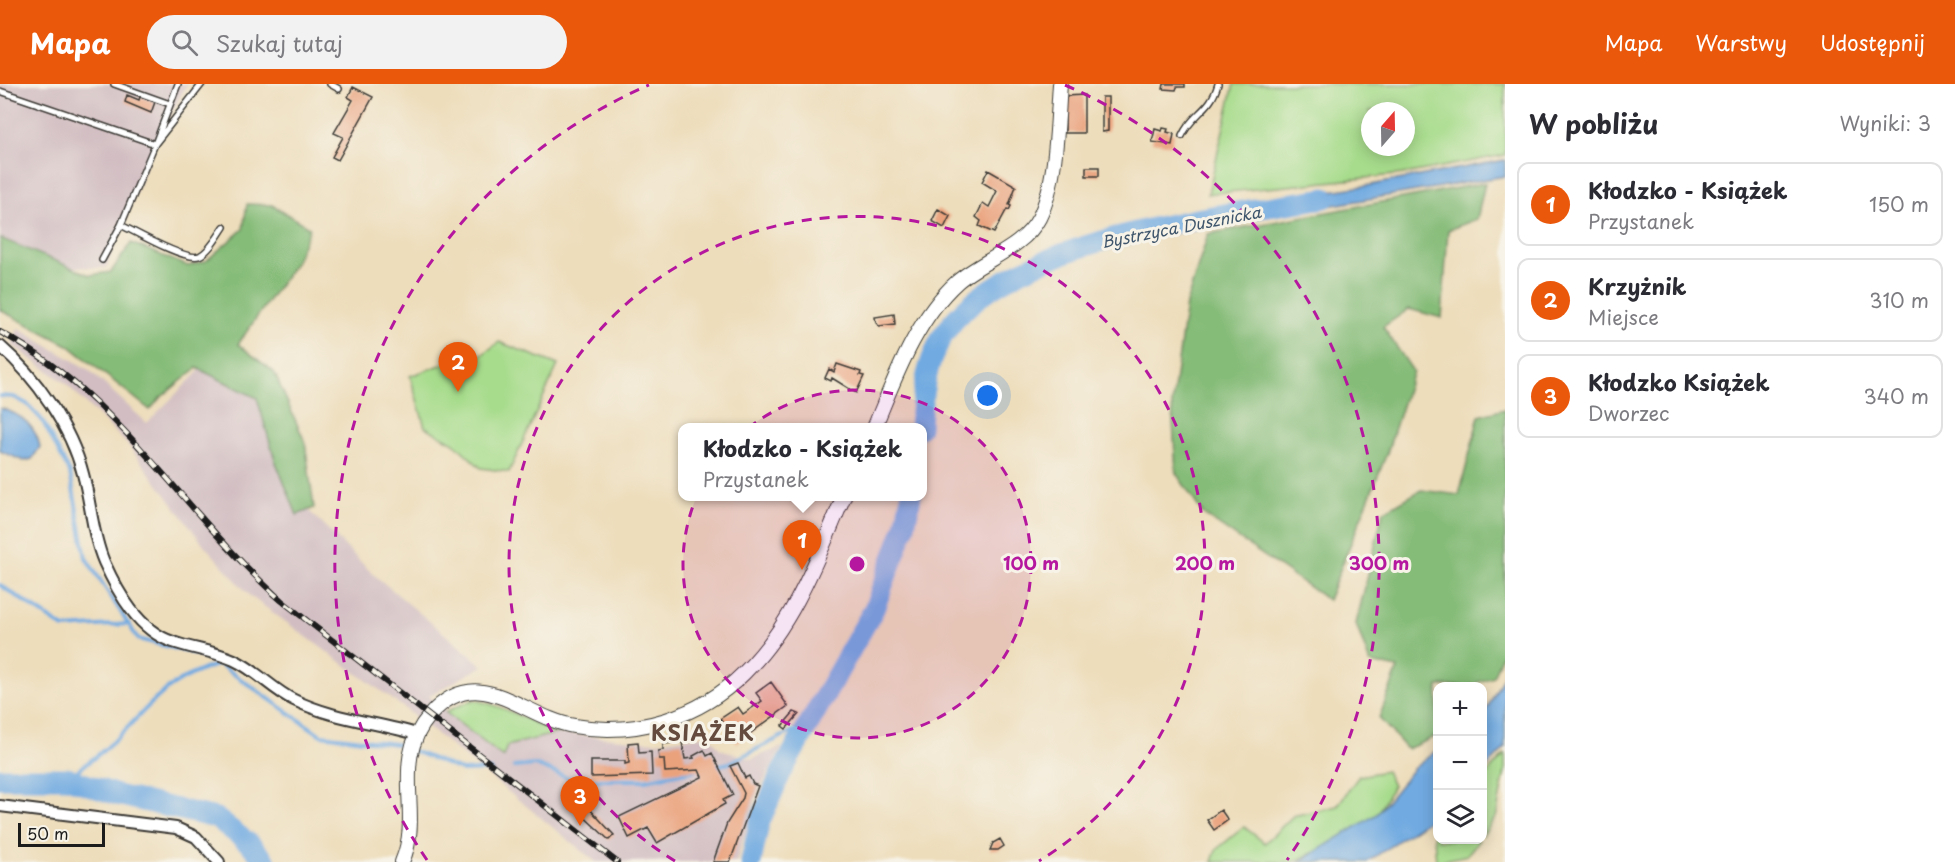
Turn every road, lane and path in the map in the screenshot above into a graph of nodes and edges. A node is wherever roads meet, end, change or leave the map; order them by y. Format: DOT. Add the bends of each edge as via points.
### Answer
graph roads {
  1 [pos="114,84"];
  2 [pos="178,84"];
  3 [pos="202,84"];
  4 [pos="330,84"];
  5 [pos="1060,84"];
  6 [pos="1218,84"];
  7 [pos="339,88"];
  8 [pos="0,91"];
  9 [pos="170,104"];
  10 [pos="1182,136"];
  11 [pos="155,144"];
  12 [pos="121,225"];
  13 [pos="224,227"];
  14 [pos="102,260"];
  15 [pos="0,346"];
  16 [pos="876,423"];
  17 [pos="842,501"];
  18 [pos="416,734"];
  19 [pos="0,806"];
  20 [pos="219,862"];
  21 [pos="402,862"];
  1 -- 9 [label="lane"];
  2 -- 9 [label="lane"];
  3 -- 11 [label="lane"];
  4 -- 7 [label="lane"];
  5 -- 16 [label="street" via="1049,190 1037,221 1023,238 957,282 936,305 895,378"];
  6 -- 10 [label="lane" via="1213,100"];
  8 -- 11 [label="lane"];
  9 -- 11 [label="lane"];
  11 -- 12 [label="lane"];
  12 -- 13 [label="lane" via="197,257"];
  12 -- 14 [label="lane"];
  15 -- 18 [label="street" via="20,364 62,426 83,474 104,562 126,603 154,633 237,661 291,699 316,710"];
  17 -- 18 [label="street" via="811,572 779,628 744,673 696,710 658,723 625,728 574,726 552,720 498,694 469,691 440,705"];
  18 -- 21 [label="street" via="408,757 410,829"];
  19 -- 20 [label="street" via="176,828 196,837"];
}
